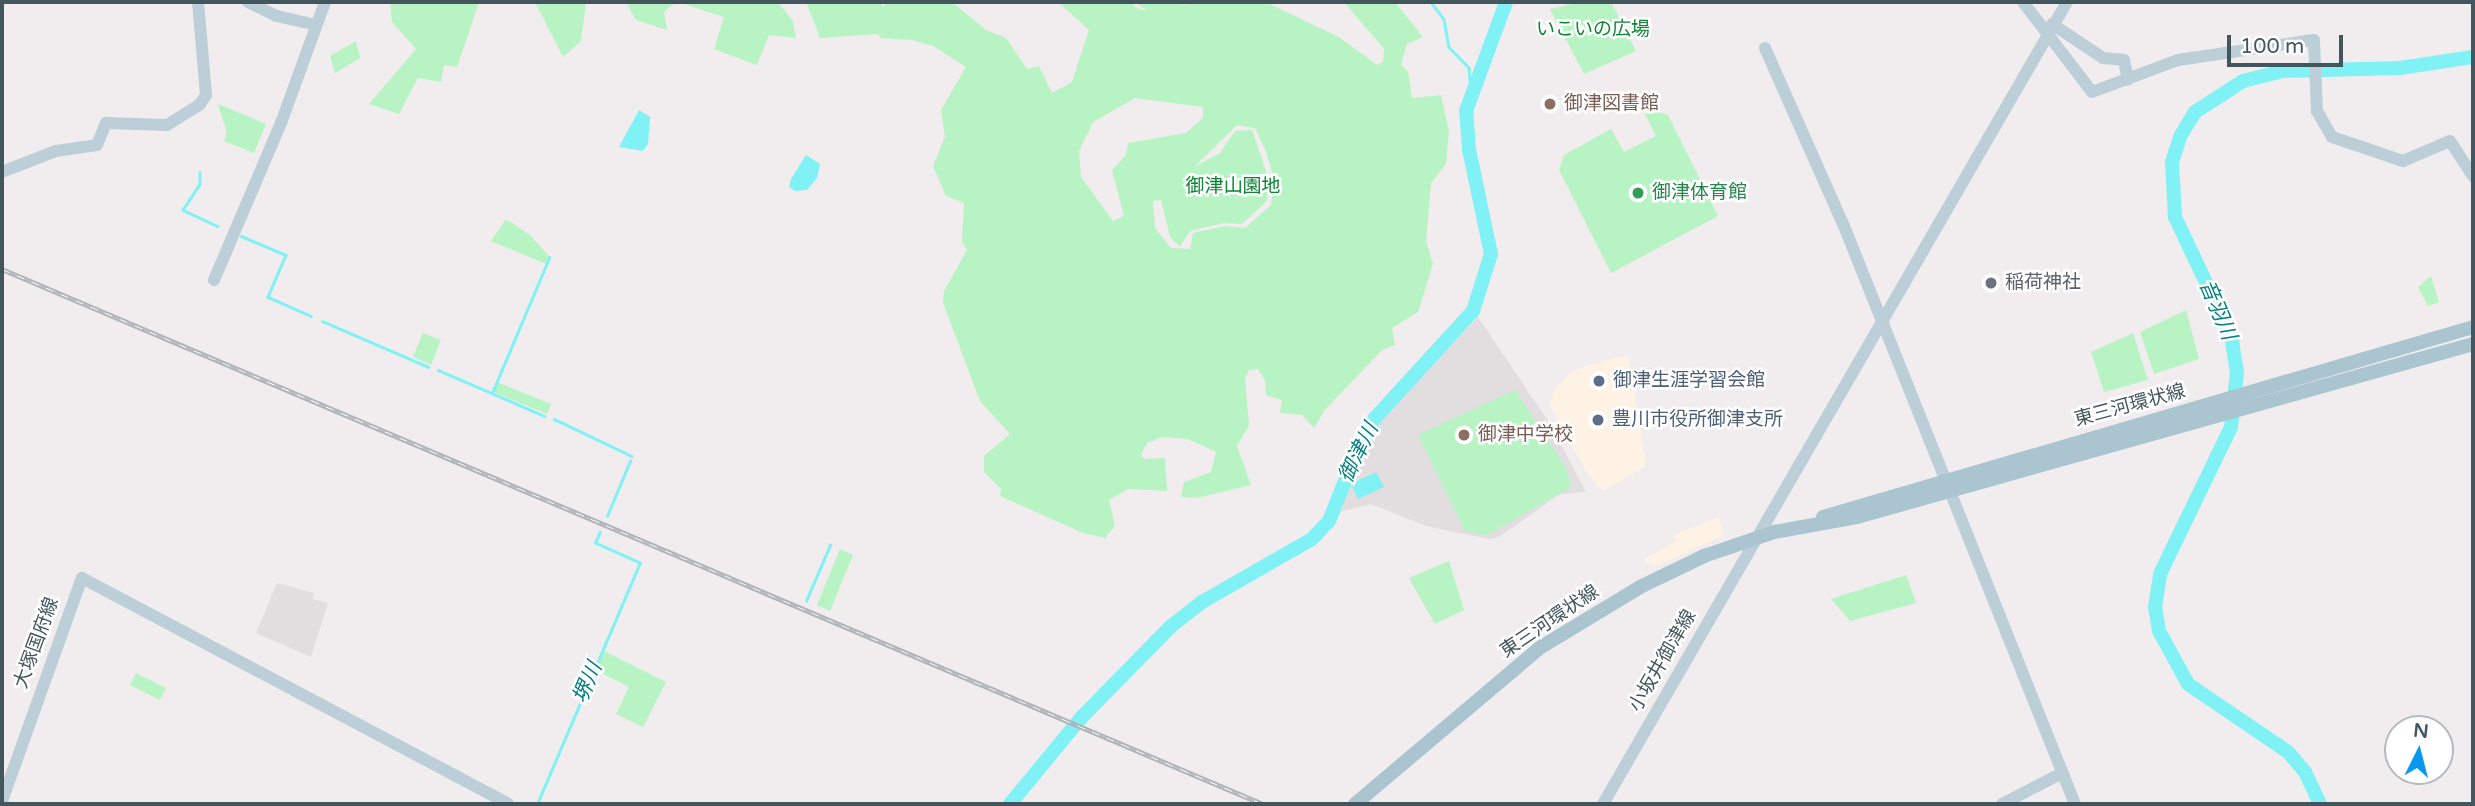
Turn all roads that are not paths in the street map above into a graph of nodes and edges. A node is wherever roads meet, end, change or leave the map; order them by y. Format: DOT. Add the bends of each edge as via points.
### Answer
graph roads {
  1 [pos="198,2"];
  2 [pos="248,2"];
  3 [pos="325,2"];
  4 [pos="2023,2"];
  5 [pos="2067,2"];
  6 [pos="316,25"];
  7 [pos="2049,29"];
  8 [pos="1765,48"];
  9 [pos="2128,80"];
  10 [pos="2,172"];
  11 [pos="2473,176"];
  12 [pos="214,280"];
  13 [pos="1882,320"];
  14 [pos="2473,327"];
  15 [pos="2473,344"];
  16 [pos="2265,395"];
  17 [pos="1947,485"];
  18 [pos="1758,537"];
  19 [pos="2062,773"];
  20 [pos="2,801"];
  21 [pos="508,804"];
  22 [pos="1355,804"];
  23 [pos="1603,804"];
  24 [pos="2002,804"];
  25 [pos="2075,804"];
  1 -- 10 [label="street" via="206,95 200,104 166,125 106,123 97,145 56,150"];
  2 -- 6 [label="street"];
  3 -- 6 [label="street"];
  4 -- 7 [label="street"];
  5 -- 7 [label="street, 小坂井御津線"];
  6 -- 12 [label="street" via="281,123"];
  7 -- 9 [label="street" via="2103,58 2124,60"];
  7 -- 9 [label="street" via="2092,92"];
  7 -- 13 [label="street, 小坂井御津線"];
  8 -- 13 [label="street"];
  9 -- 11 [label="street" via="2178,60 2314,40 2317,111 2332,136 2403,161 2450,141"];
  13 -- 17 [label="street"];
  13 -- 18 [label="street, 小坂井御津線"];
  14 -- 16 [label="main road, 東三河環状線"];
  15 -- 16 [label="main road, 東三河環状線"];
  16 -- 17 [label="main road, 東三河環状線"];
  17 -- 18 [label="main road, 東三河環状線" via="1857,517"];
  17 -- 19 [label="street"];
  18 -- 22 [label="main road, 東三河環状線" via="1704,556 1595,612 1529,656"];
  18 -- 23 [label="street, 小坂井御津線"];
  19 -- 24 [label="street"];
  19 -- 25 [label="street"];
  20 -- 21 [label="street, 大塚国府線" via="82,578"];
}
